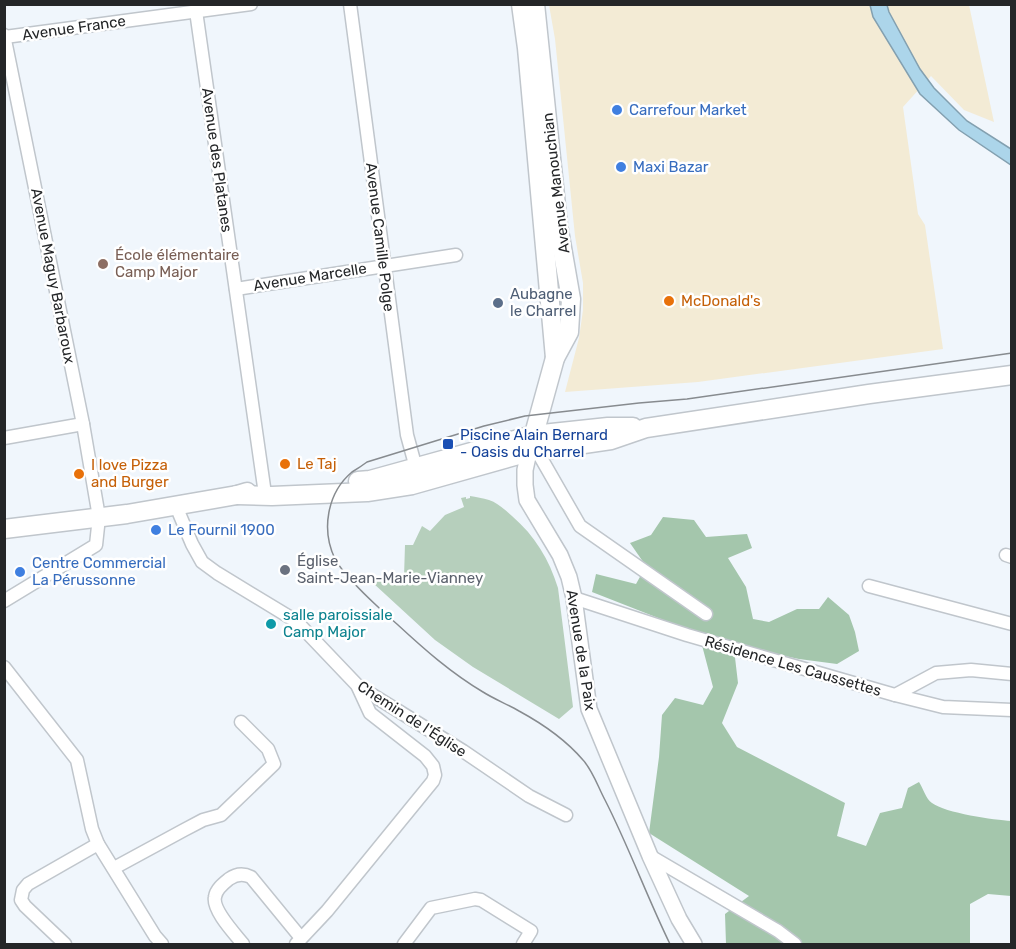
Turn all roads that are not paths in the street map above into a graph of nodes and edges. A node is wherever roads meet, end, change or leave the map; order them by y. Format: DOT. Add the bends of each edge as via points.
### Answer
graph roads {
  1 [pos="251,4"];
  2 [pos="350,4"];
  3 [pos="529,9"];
  4 [pos="196,12"];
  5 [pos="5,36"];
  6 [pos="456,255"];
  7 [pos="384,266"];
  8 [pos="236,289"];
  9 [pos="1011,375"];
  10 [pos="83,424"];
  11 [pos="4,438"];
  12 [pos="533,446"];
  13 [pos="416,468"];
  14 [pos="264,487"];
  15 [pos="237,495"];
  16 [pos="176,506"];
  17 [pos="92,518"];
  18 [pos="4,529"];
  19 [pos="869,586"];
  20 [pos="574,598"];
  21 [pos="4,601"];
  22 [pos="706,614"];
  23 [pos="1011,624"];
  24 [pos="4,667"];
  25 [pos="1011,674"];
  26 [pos="358,686"];
  27 [pos="895,695"];
  28 [pos="1011,710"];
  29 [pos="241,722"];
  30 [pos="566,815"];
  31 [pos="98,844"];
  32 [pos="650,856"];
  33 [pos="114,868"];
  34 [pos="298,941"];
  35 [pos="64,945"];
  36 [pos="162,945"];
  37 [pos="243,945"];
  38 [pos="404,945"];
  39 [pos="523,945"];
  40 [pos="694,945"];
  41 [pos="795,945"];
  1 -- 4 [label="street, Avenue France"];
  2 -- 7 [label="street, Avenue Camille Polge"];
  3 -- 12 [label="main road, Avenue Manouchian" via="571,299 569,332 555,358"];
  4 -- 5 [label="street, Avenue France"];
  4 -- 8 [label="street, Avenue des Platanes"];
  5 -- 10 [label="street, Avenue Maguy Barbaroux"];
  6 -- 7 [label="street, Avenue Marcelle"];
  7 -- 8 [label="street, Avenue Marcelle"];
  7 -- 13 [label="street, Avenue Camille Polge" via="407,435"];
  8 -- 14 [label="street, Avenue des Platanes"];
  9 -- 12 [label="main road" via="646,428 608,427"];
  10 -- 11 [label="street"];
  10 -- 17 [label="street, Avenue Maguy Barbaroux"];
  12 -- 13 [label="main road"];
  12 -- 15 [label="main road" via="412,485 367,492"];
  12 -- 20 [label="street, Avenue de la Paix" via="525,470 527,500 560,555"];
  12 -- 22 [label="street" via="580,526"];
  13 -- 14 [label="main road" via="370,480"];
  14 -- 15 [label="main road"];
  15 -- 16 [label="main road"];
  16 -- 17 [label="main road"];
  16 -- 26 [label="street, Chemin de l'Église" via="202,562 296,621"];
  17 -- 18 [label="main road"];
  17 -- 21 [label="street, Avenue Maguy Barbaroux" via="96,545"];
  19 -- 23 [label="street"];
  20 -- 27 [label="street, Résidence Les Caussettes"];
  20 -- 32 [label="street, Avenue de la Paix" via="589,709"];
  24 -- 31 [label="street" via="76,760"];
  25 -- 27 [label="street, Résidence Les Caussettes" via="971,670 936,673"];
  26 -- 30 [label="street, Chemin de l'Église" via="529,796"];
  26 -- 34 [label="street" via="370,713 425,756 435,775 327,911"];
  27 -- 28 [label="street" via="943,707"];
  29 -- 33 [label="street" via="268,748 274,764 221,814"];
  31 -- 33 [label="street"];
  31 -- 35 [label="street" via="23,890 21,900 25,906"];
  32 -- 40 [label="street, Avenue de la Paix"];
  32 -- 41 [label="street" via="778,931"];
  33 -- 36 [label="street"];
  34 -- 37 [label="street" via="251,877 240,874 214,895 218,911"];
  38 -- 39 [label="street" via="431,908 475,899 531,931"];
}
